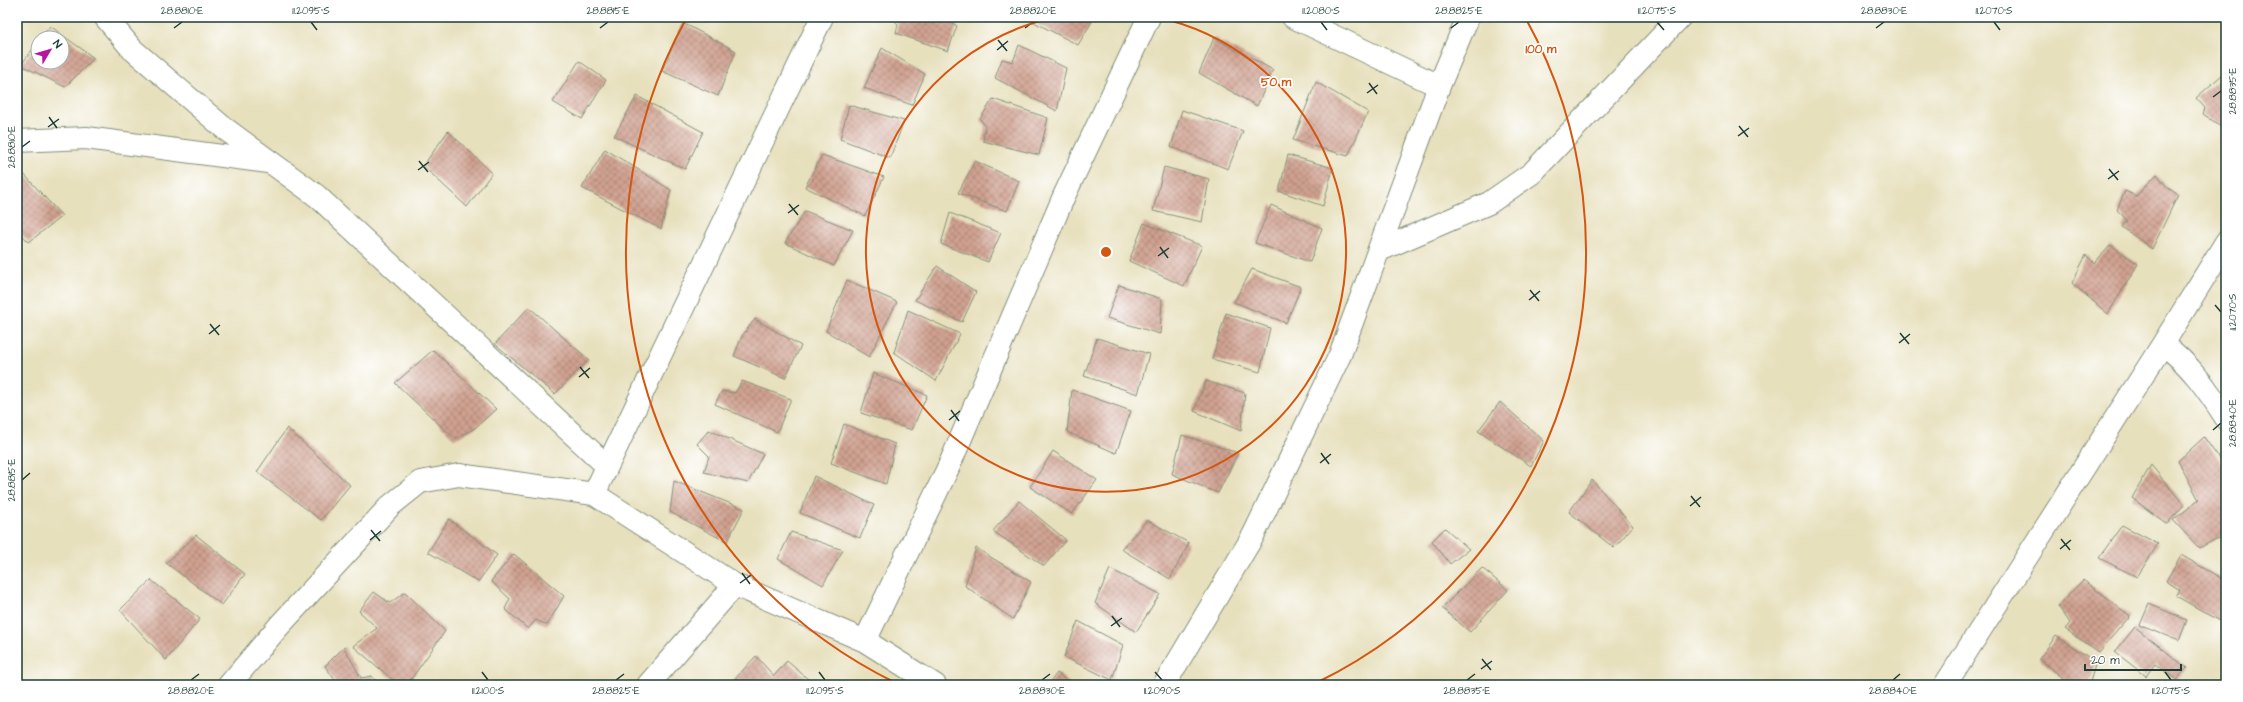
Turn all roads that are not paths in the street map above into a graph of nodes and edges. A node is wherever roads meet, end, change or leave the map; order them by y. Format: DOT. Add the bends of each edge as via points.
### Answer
graph roads {
  1 [pos="105,17"];
  2 [pos="822,17"];
  3 [pos="1149,17"];
  4 [pos="1293,17"];
  5 [pos="1468,17"];
  6 [pos="1680,17"];
  7 [pos="1439,86"];
  8 [pos="17,141"];
  9 [pos="271,163"];
  10 [pos="2226,242"];
  11 [pos="1380,250"];
  12 [pos="2163,344"];
  13 [pos="2226,418"];
  14 [pos="607,466"];
  15 [pos="594,494"];
  16 [pos="735,585"];
  17 [pos="865,641"];
  18 [pos="229,685"];
  19 [pos="648,685"];
  20 [pos="935,685"];
  21 [pos="1164,685"];
  22 [pos="1945,685"];
  1 -- 9 [label="street" via="138,54 224,128"];
  2 -- 14 [label="street"];
  3 -- 17 [label="street" via="1064,196 949,466"];
  4 -- 7 [label="street"];
  5 -- 7 [label="street"];
  6 -- 11 [label="street" via="1532,173 1489,203"];
  7 -- 11 [label="street"];
  8 -- 9 [label="street" via="86,138"];
  9 -- 14 [label="street" via="317,196"];
  10 -- 12 [label="street"];
  11 -- 21 [label="street" via="1340,355 1253,536"];
  12 -- 13 [label="street" via="2181,357 2207,388"];
  12 -- 22 [label="street"];
  14 -- 15 [label="street"];
  15 -- 16 [label="street"];
  15 -- 18 [label="street" via="459,475 420,482 390,506 279,626"];
  16 -- 17 [label="street"];
  16 -- 19 [label="street"];
  17 -- 20 [label="street"];
}
